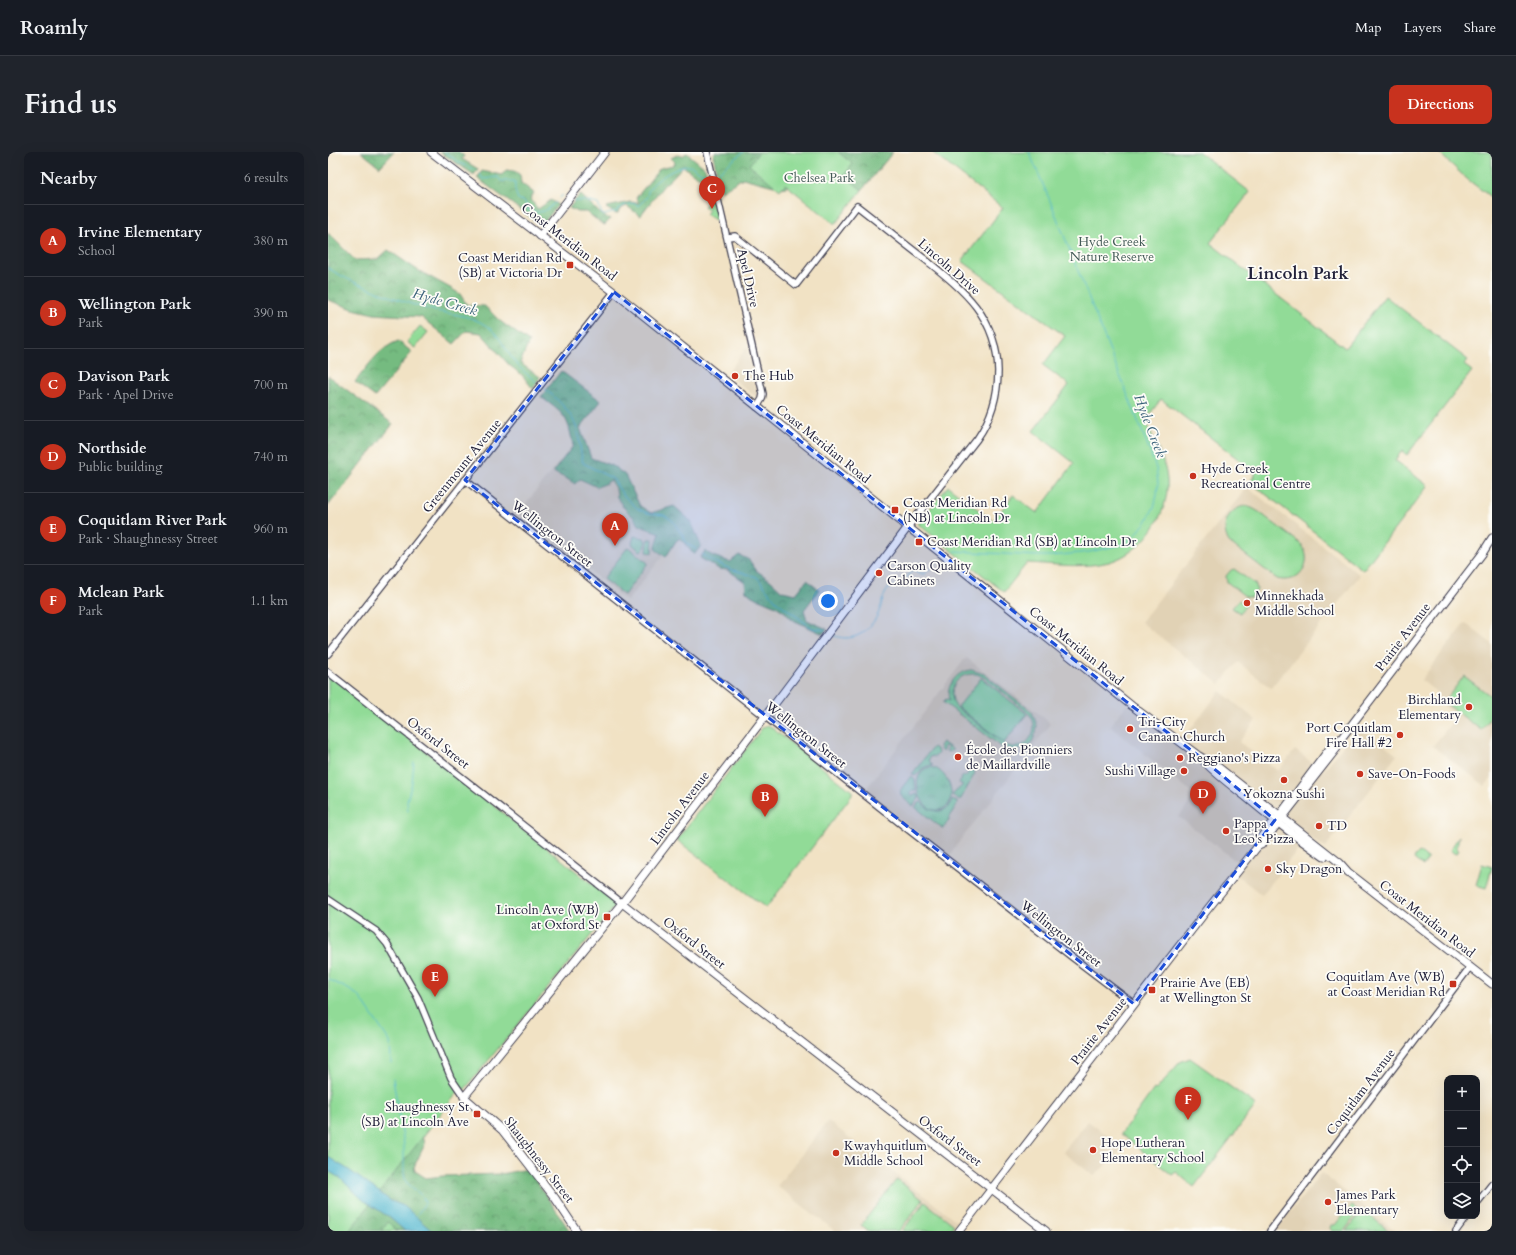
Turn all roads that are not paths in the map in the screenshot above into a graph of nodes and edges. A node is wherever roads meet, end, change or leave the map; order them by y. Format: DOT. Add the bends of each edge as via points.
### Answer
graph roads {
  1 [pos="432,152"];
  2 [pos="605,152"];
  3 [pos="708,152"];
  4 [pos="540,236"];
  5 [pos="728,237"];
  6 [pos="614,292"];
  7 [pos="757,406"];
  8 [pos="466,480"];
  9 [pos="908,527"];
  10 [pos="1492,538"];
  11 [pos="1492,544"];
  12 [pos="1486,550"];
  13 [pos="328,654"];
  14 [pos="328,672"];
  15 [pos="765,717"];
  16 [pos="1340,740"];
  17 [pos="1291,808"];
  18 [pos="1279,819"];
  19 [pos="1293,826"];
  20 [pos="1348,872"];
  21 [pos="328,899"];
  22 [pos="622,903"];
  23 [pos="1470,968"];
  24 [pos="1492,984"];
  25 [pos="1134,1004"];
  26 [pos="464,1097"];
  27 [pos="1492,1184"];
  28 [pos="992,1188"];
  29 [pos="1480,1199"];
  30 [pos="1465,1219"];
  31 [pos="577,1231"];
  32 [pos="959,1231"];
  33 [pos="1046,1231"];
  34 [pos="1270,1231"];
  35 [pos="1456,1231"];
  1 -- 4 [label="main road, Coast Meridian Road"];
  2 -- 4 [label="main road"];
  3 -- 5 [label="street, Apel Drive"];
  4 -- 6 [label="main road, Coast Meridian Road"];
  5 -- 7 [label="street, Apel Drive" via="763,394"];
  5 -- 9 [label="street, Lincoln Drive" via="735,236 796,285 857,206 955,283 976,304 987,324 996,353 997,390 993,406 986,424 973,444"];
  6 -- 7 [label="main road, Coast Meridian Road"];
  6 -- 8 [label="street, Greenmount Avenue"];
  7 -- 9 [label="main road, Coast Meridian Road"];
  8 -- 13 [label="street, Greenmount Avenue"];
  8 -- 15 [label="street, Wellington Street"];
  9 -- 15 [label="main road, Lincoln Avenue"];
  9 -- 18 [label="main road, Coast Meridian Road" via="1132,706 1198,756 1218,767"];
  10 -- 12 [label="main road, Prairie Avenue"];
  11 -- 12 [label="main road, Prairie Avenue"];
  12 -- 16 [label="main road, Prairie Avenue"];
  14 -- 22 [label="street, Oxford Street"];
  15 -- 22 [label="main road, Lincoln Avenue"];
  15 -- 25 [label="street, Wellington Street"];
  16 -- 17 [label="main road, Prairie Avenue"];
  16 -- 18 [label="main road, Prairie Avenue" via="1333,744"];
  17 -- 18 [label="main road, Prairie Avenue"];
  17 -- 19 [label="main road"];
  18 -- 19 [label="main road, Coast Meridian Road"];
  18 -- 20 [label="main road, Coast Meridian Road"];
  18 -- 25 [label="main road, Prairie Avenue" via="1257,842 1258,846"];
  19 -- 20 [label="main road, Coast Meridian Road"];
  20 -- 23 [label="main road, Coast Meridian Road"];
  21 -- 26 [label="street, Shaughnessy Street" via="376,931 387,944 410,981 451,1078"];
  22 -- 26 [label="main road, Lincoln Avenue"];
  22 -- 28 [label="main road, Oxford Street"];
  23 -- 24 [label="main road, Coast Meridian Road"];
  23 -- 34 [label="street, Coquitlam Avenue"];
  25 -- 28 [label="main road, Prairie Avenue"];
  26 -- 31 [label="main road, Shaughnessy Street" via="501,1128"];
  27 -- 29 [label="street"];
  28 -- 32 [label="main road, Prairie Avenue"];
  28 -- 33 [label="main road, Oxford Street"];
  30 -- 35 [label="street"];
}
